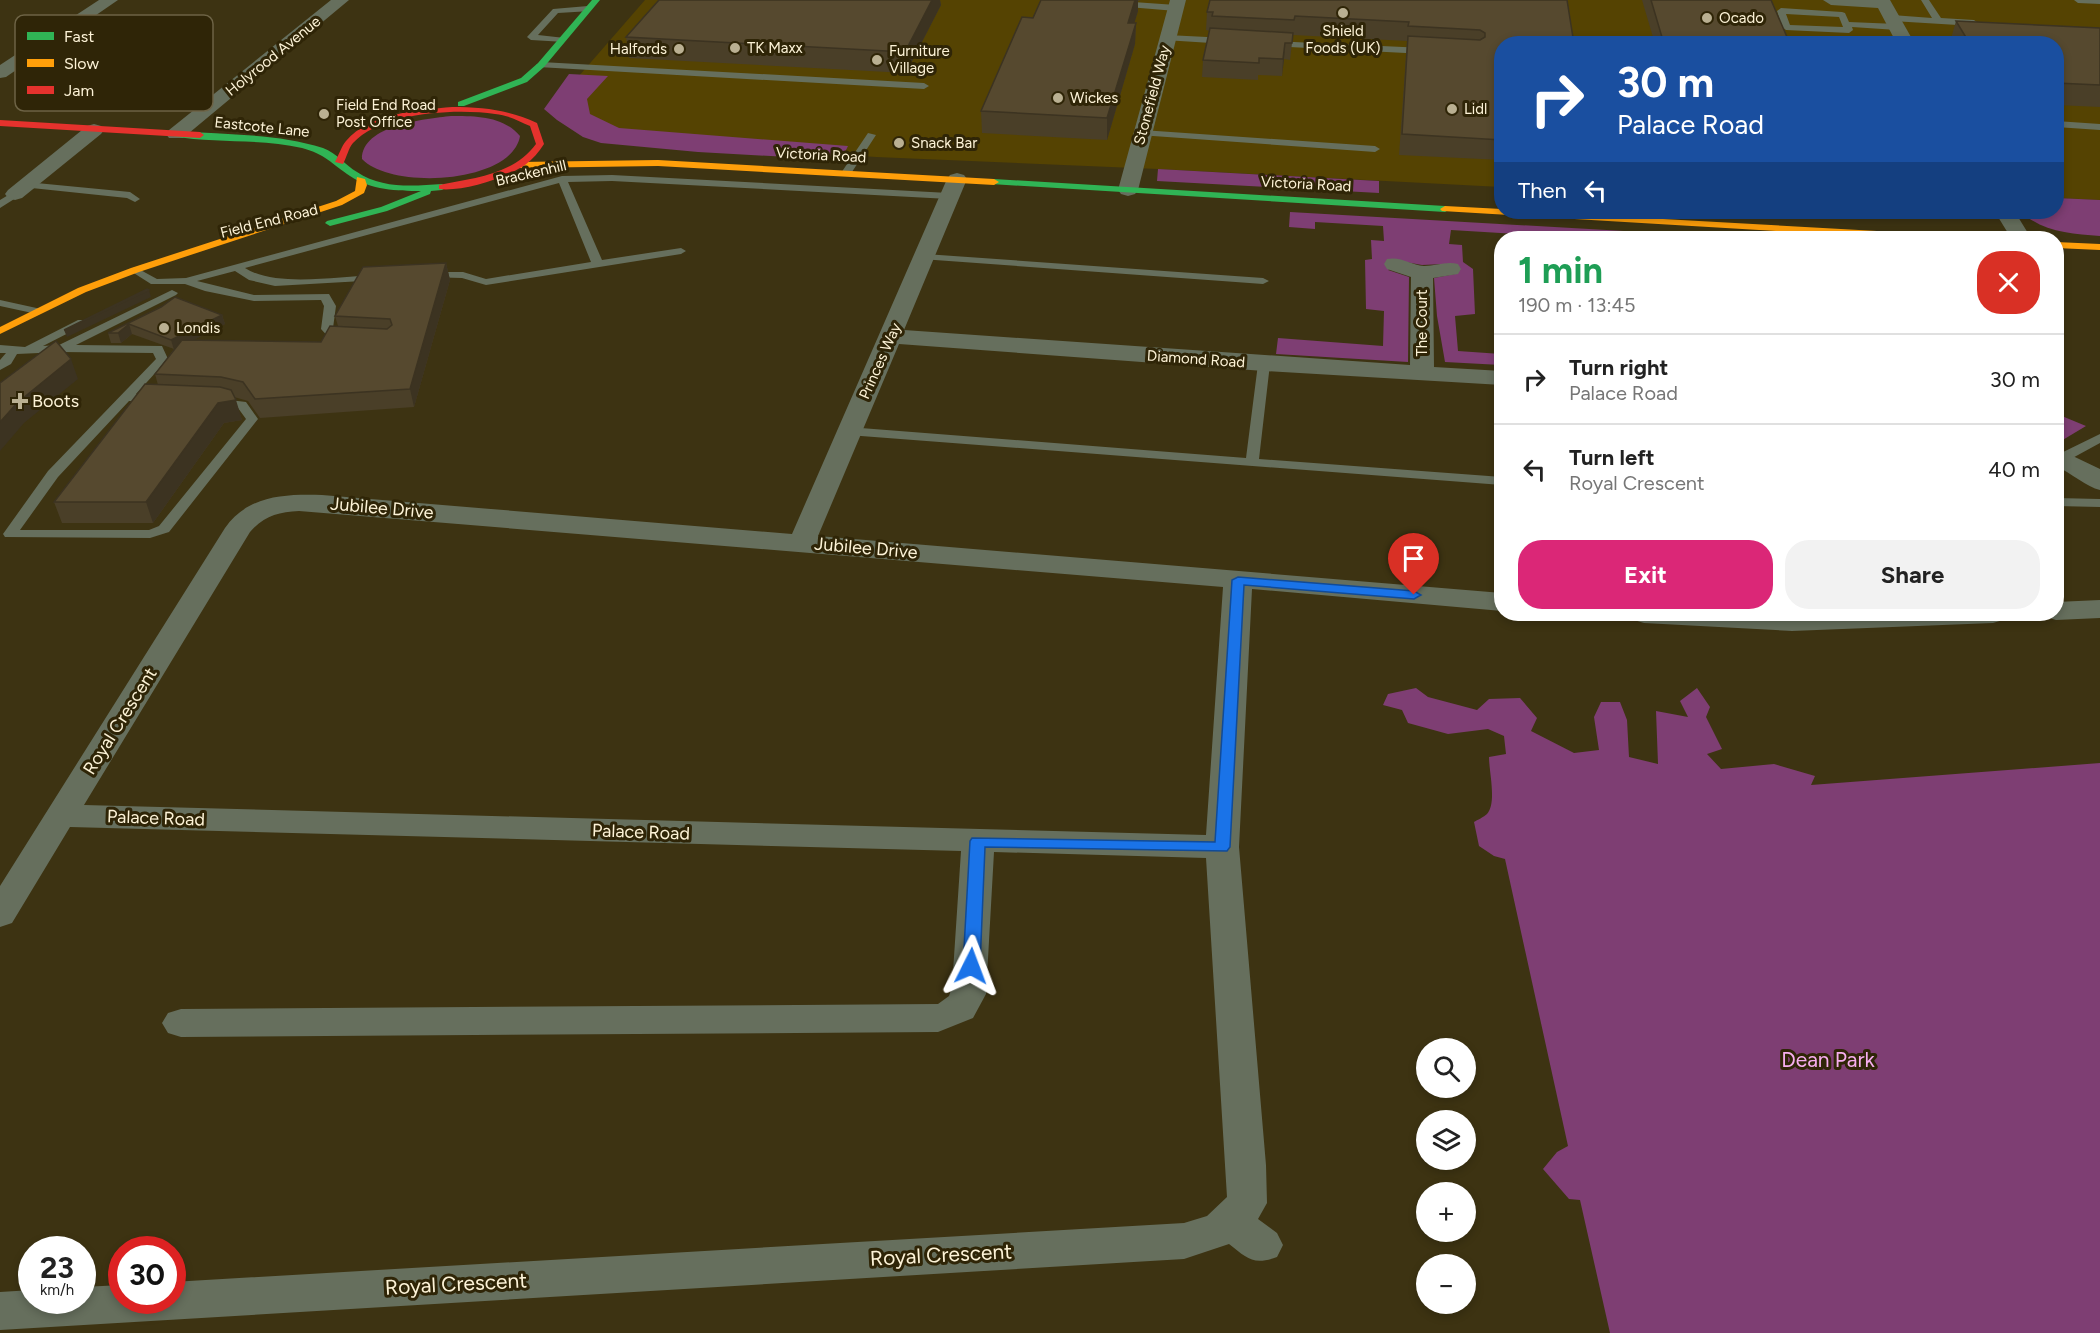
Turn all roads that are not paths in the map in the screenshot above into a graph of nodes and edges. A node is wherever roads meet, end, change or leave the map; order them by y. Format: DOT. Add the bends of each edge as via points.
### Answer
graph roads {
  1 [pos="110,0"];
  2 [pos="341,0"];
  3 [pos="1831,0"];
  4 [pos="1925,0"];
  5 [pos="2078,0"];
  6 [pos="2100,1"];
  7 [pos="1106,3"];
  8 [pos="1177,4"];
  9 [pos="592,5"];
  10 [pos="1889,12"];
  11 [pos="87,15"];
  12 [pos="1938,21"];
  13 [pos="1984,23"];
  14 [pos="1849,30"];
  15 [pos="1902,36"];
  16 [pos="1167,38"];
  17 [pos="562,40"];
  18 [pos="1239,42"];
  19 [pos="1262,43"];
  20 [pos="1430,52"];
  21 [pos="15,63"];
  22 [pos="541,66"];
  23 [pos="0,73"];
  24 [pos="524,80"];
  25 [pos="924,86"];
  26 [pos="213,104"];
  27 [pos="516,105"];
  28 [pos="445,109"];
  29 [pos="204,111"];
  30 [pos="0,123"];
  31 [pos="2064,125"];
  32 [pos="2100,127"];
  33 [pos="366,129"];
  34 [pos="94,130"];
  35 [pos="1142,133"];
  36 [pos="176,134"];
  37 [pos="339,135"];
  38 [pos="871,135"];
  39 [pos="318,136"];
  40 [pos="1375,149"];
  41 [pos="593,151"];
  42 [pos="340,162"];
  43 [pos="658,163"];
  44 [pos="519,165"];
  45 [pos="846,173"];
  46 [pos="360,179"];
  47 [pos="562,179"];
  48 [pos="443,186"];
  49 [pos="953,188"];
  50 [pos="1128,190"];
  51 [pos="10,196"];
  52 [pos="135,199"];
  53 [pos="1494,210"];
  54 [pos="1639,219"];
  55 [pos="319,226"];
  56 [pos="296,231"];
  57 [pos="1834,231"];
  58 [pos="2064,245"];
  59 [pos="2100,247"];
  60 [pos="681,251"];
  61 [pos="925,257"];
  62 [pos="1395,264"];
  63 [pos="598,265"];
  64 [pos="236,267"];
  65 [pos="1450,269"];
  66 [pos="137,271"];
  67 [pos="1422,273"];
  68 [pos="416,276"];
  69 [pos="392,277"];
  70 [pos="186,280"];
  71 [pos="1263,281"];
  72 [pos="164,286"];
  73 [pos="141,293"];
  74 [pos="0,303"];
  75 [pos="37,311"];
  76 [pos="98,314"];
  77 [pos="0,332"];
  78 [pos="891,336"];
  79 [pos="358,339"];
  80 [pos="61,348"];
  81 [pos="87,348"];
  82 [pos="12,350"];
  83 [pos="1264,364"];
  84 [pos="0,366"];
  85 [pos="1422,373"];
  86 [pos="1494,378"];
  87 [pos="126,397"];
  88 [pos="170,399"];
  89 [pos="204,400"];
  90 [pos="848,431"];
  91 [pos="2100,438"];
  92 [pos="2064,455"];
  93 [pos="2064,460"];
  94 [pos="1252,463"];
  95 [pos="1494,480"];
  96 [pos="2100,482"];
  97 [pos="2064,502"];
  98 [pos="2100,503"];
  99 [pos="239,528"];
  100 [pos="802,542"];
  101 [pos="1238,580"];
  102 [pos="1494,601"];
  103 [pos="2100,609"];
  104 [pos="2064,611"];
  105 [pos="1774,621"];
  106 [pos="1817,621"];
  107 [pos="61,816"];
  108 [pos="978,841"];
  109 [pos="1222,847"];
  110 [pos="0,914"];
  111 [pos="180,1023"];
  112 [pos="1229,1221"];
  113 [pos="1262,1245"];
  114 [pos="0,1311"];
  1 -- 11 [label="street"];
  2 -- 26 [label="street, Holyrood Avenue"];
  3 -- 10 [label="street"];
  4 -- 12 [label="lane"];
  5 -- 6 [label="lane"];
  7 -- 8 [label="lane"];
  8 -- 16 [label="street, Stonefield Way"];
  9 -- 17 [label="street"];
  9 -- 17 [label="lane" via="556,11 531,37"];
  10 -- 12 [label="lane"];
  10 -- 14 [label="lane"];
  10 -- 15 [label="street"];
  12 -- 13 [label="lane"];
  14 -- 14 [label="lane" via="1842,15 1781,11 1786,27"];
  16 -- 18 [label="lane"];
  16 -- 35 [label="street, Stonefield Way"];
  17 -- 22 [label="street"];
  19 -- 20 [label="lane"];
  21 -- 23 [label="street"];
  22 -- 24 [label="street"];
  22 -- 25 [label="lane"];
  24 -- 27 [label="street"];
  24 -- 28 [label="street"];
  27 -- 28 [label="street"];
  27 -- 44 [label="street" via="545,133 534,154"];
  28 -- 33 [label="street" via="391,119"];
  29 -- 36 [label="street, Holyrood Avenue"];
  30 -- 34 [label="street, Eastcote Lane"];
  31 -- 32 [label="lane"];
  33 -- 37 [label="street"];
  33 -- 42 [label="street" via="341,150"];
  34 -- 36 [label="street, Eastcote Lane"];
  34 -- 51 [label="street"];
  35 -- 40 [label="lane"];
  35 -- 50 [label="street, Stonefield Way"];
  36 -- 39 [label="street, Eastcote Lane"];
  36 -- 42 [label="street, Eastcote Lane" via="302,146 332,154"];
  38 -- 45 [label="lane"];
  41 -- 43 [label="street, Victoria Road"];
  42 -- 46 [label="street, Eastcote Lane"];
  43 -- 44 [label="street, Victoria Road"];
  43 -- 45 [label="street, Victoria Road"];
  44 -- 48 [label="street" via="482,179"];
  45 -- 49 [label="street, Victoria Road"];
  46 -- 48 [label="street" via="407,187"];
  46 -- 66 [label="street, Field End Road" via="359,193 339,203"];
  47 -- 49 [label="lane, Brackenhill"];
  47 -- 63 [label="lane"];
  47 -- 64 [label="lane, Brackenhill"];
  48 -- 55 [label="street, Field End Road" via="384,209"];
  49 -- 50 [label="street, Victoria Road"];
  49 -- 61 [label="street, Princes Way"];
  50 -- 53 [label="street, Victoria Road"];
  51 -- 52 [label="lane" via="130,195"];
  54 -- 57 [label="street, Victoria Road"];
  56 -- 66 [label="street, Field End Road"];
  58 -- 59 [label="street"];
  60 -- 63 [label="lane"];
  61 -- 71 [label="lane"];
  61 -- 78 [label="street, Princes Way"];
  62 -- 67 [label="street"];
  63 -- 68 [label="lane" via="486,282 463,275"];
  64 -- 69 [label="lane" via="253,278 275,283"];
  64 -- 70 [label="lane, Brackenhill"];
  65 -- 67 [label="street"];
  66 -- 72 [label="lane"];
  66 -- 75 [label="street, Field End Road"];
  67 -- 85 [label="street, The Court"];
  70 -- 72 [label="lane, Brackenhill"];
  70 -- 79 [label="lane" via="254,298 324,296 330,306 327,329 336,339"];
  72 -- 73 [label="lane"];
  72 -- 80 [label="lane"];
  72 -- 81 [label="lane" via="176,301"];
  74 -- 75 [label="lane"];
  75 -- 77 [label="street, Field End Road"];
  76 -- 82 [label="lane"];
  78 -- 83 [label="street, Diamond Road"];
  78 -- 90 [label="street, Princes Way"];
  80 -- 81 [label="lane"];
  80 -- 82 [label="lane"];
  81 -- 87 [label="lane" via="158,349 162,359"];
  82 -- 84 [label="lane"];
  83 -- 85 [label="street, Diamond Road"];
  83 -- 94 [label="lane"];
  85 -- 86 [label="street, Diamond Road"];
  87 -- 88 [label="lane"];
  87 -- 89 [label="lane" via="53,474 10,534 150,534 164,529 252,420 242,405"];
  90 -- 94 [label="lane"];
  90 -- 100 [label="street, Princes Way"];
  91 -- 92 [label="lane"];
  93 -- 96 [label="street"];
  94 -- 95 [label="lane"];
  97 -- 98 [label="lane"];
  99 -- 100 [label="street, Jubilee Drive" via="246,517 261,508 285,502"];
  99 -- 107 [label="street, Royal Crescent"];
  100 -- 101 [label="street, Jubilee Drive"];
  101 -- 102 [label="street, Jubilee Drive"];
  101 -- 109 [label="street, Royal Crescent"];
  103 -- 104 [label="street"];
  105 -- 106 [label="street"];
  107 -- 108 [label="street, Palace Road"];
  107 -- 110 [label="street, Royal Crescent"];
  108 -- 109 [label="street, Palace Road"];
  108 -- 111 [label="street" via="967,1002 956,1013 938,1018 766,1016"];
  109 -- 112 [label="street, Royal Crescent" via="1246,1175 1246,1203"];
  112 -- 113 [label="street"];
  112 -- 114 [label="street, Royal Crescent" via="1221,1229 1184,1241"];
}
